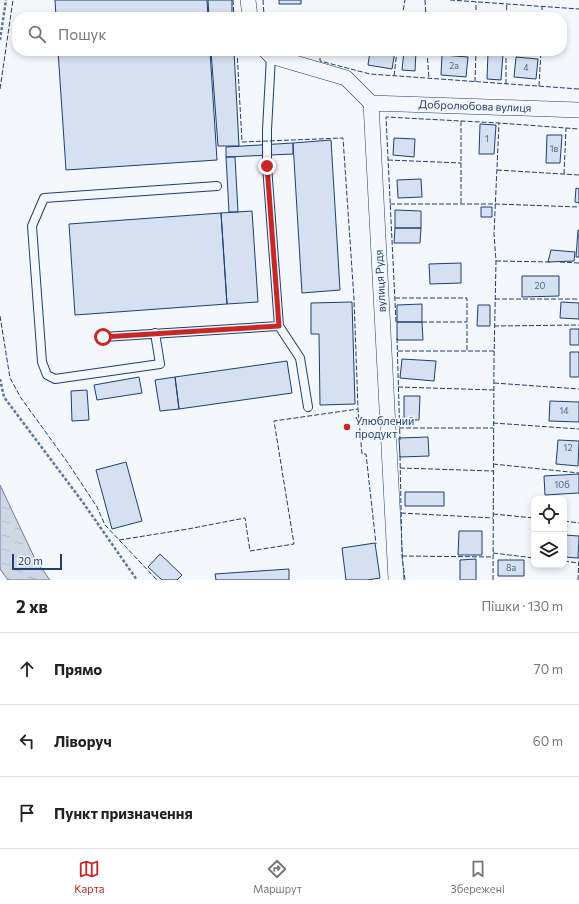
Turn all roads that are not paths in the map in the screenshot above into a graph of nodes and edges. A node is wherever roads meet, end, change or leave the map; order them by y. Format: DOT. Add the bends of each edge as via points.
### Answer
graph roads {
  1 [pos="248,0"];
  2 [pos="249,12"];
  3 [pos="268,56"];
  4 [pos="277,56"];
  5 [pos="371,103"];
  6 [pos="579,110"];
  7 [pos="217,186"];
  8 [pos="279,326"];
  9 [pos="156,333"];
  10 [pos="103,337"];
  11 [pos="308,407"];
  12 [pos="396,580"];
  1 -- 2 [label="street"];
  3 -- 8 [label="lane" via="267,166"];
  4 -- 5 [label="street" via="346,78"];
  5 -- 6 [label="street, Добролюбова вулиця"];
  5 -- 12 [label="street, вулиця Рудя"];
  7 -- 9 [label="lane" via="44,198 32,226 42,362 47,375 56,379 160,364"];
  8 -- 9 [label="lane"];
  8 -- 11 [label="lane" via="300,358"];
  9 -- 10 [label="lane"];
}
